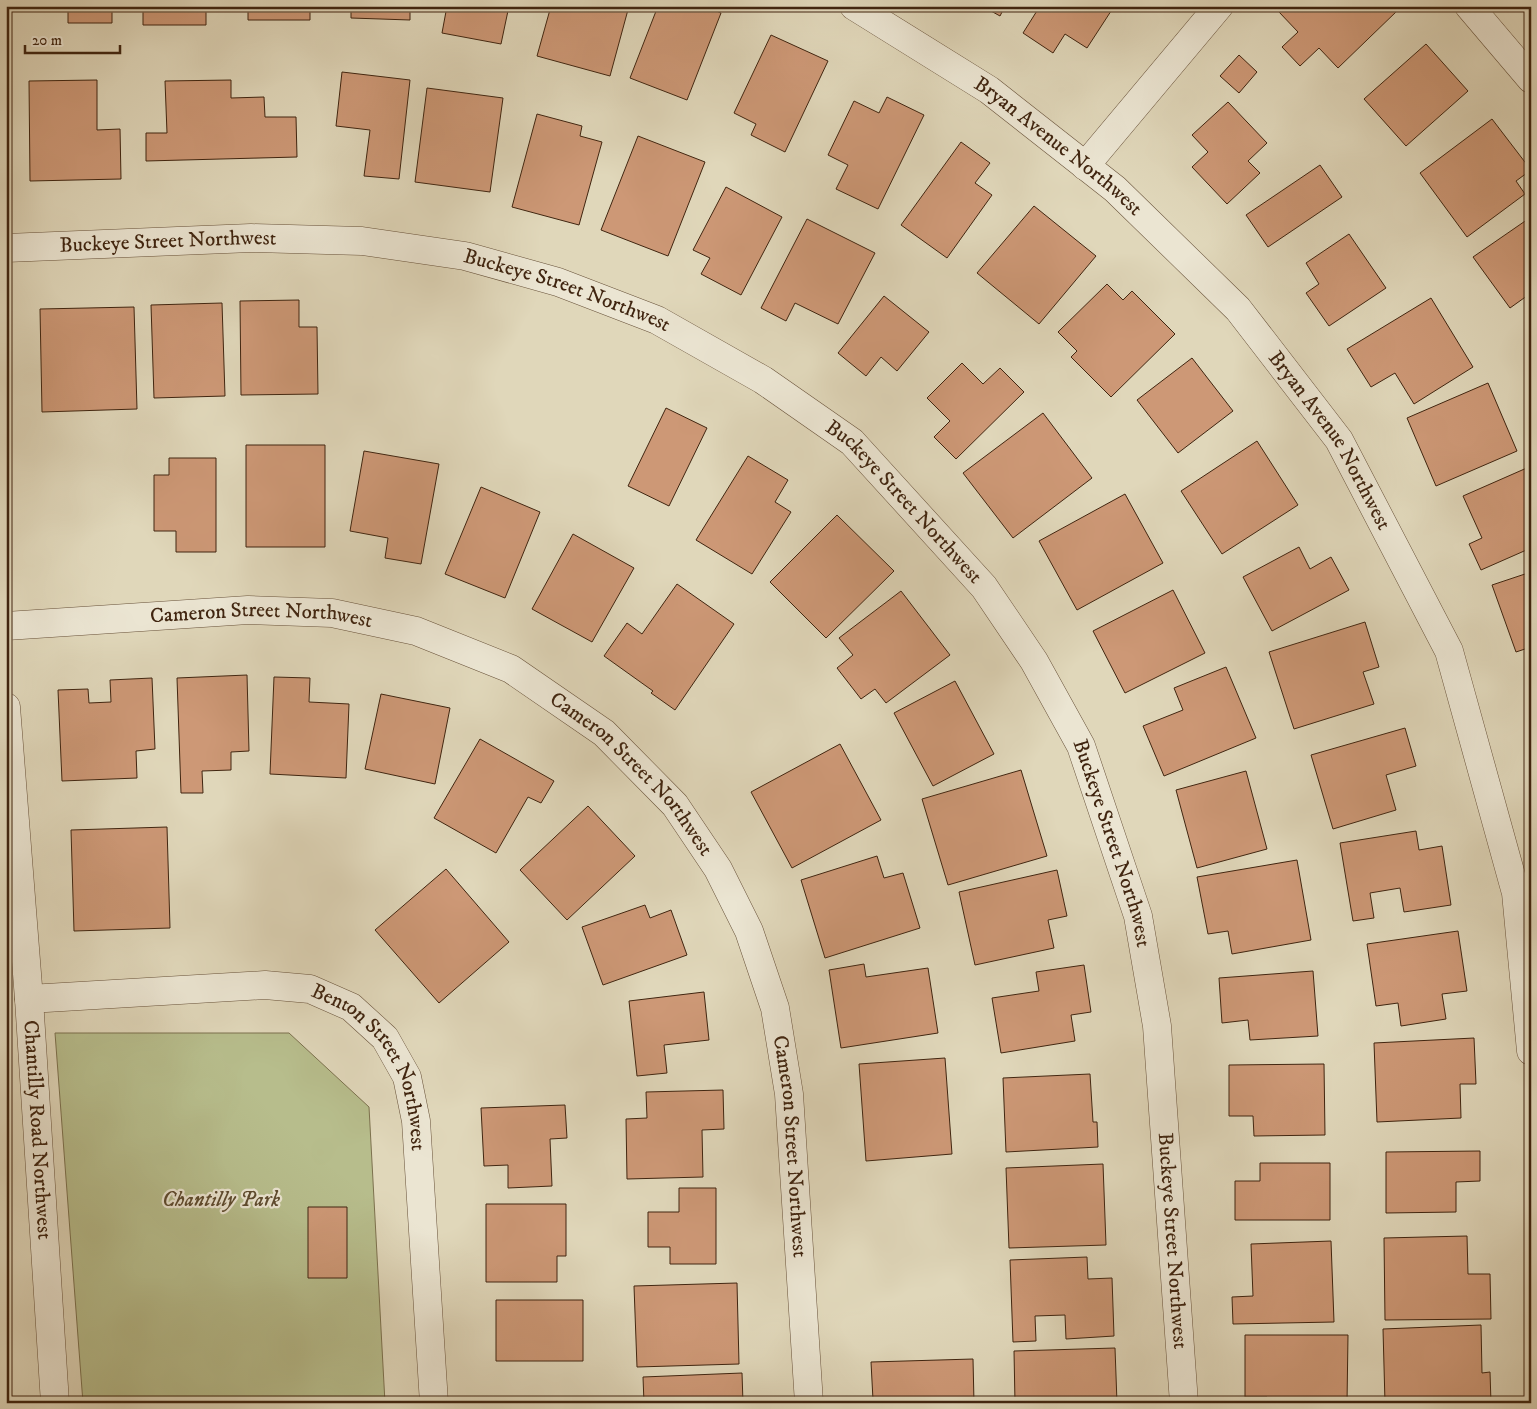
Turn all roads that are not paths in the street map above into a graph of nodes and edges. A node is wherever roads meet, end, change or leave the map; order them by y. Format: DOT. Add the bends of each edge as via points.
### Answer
graph roads {
  1 [pos="854,6"];
  2 [pos="1219,6"];
  3 [pos="1469,6"];
  4 [pos="1531,79"];
  5 [pos="1085,166"];
  6 [pos="6,248"];
  7 [pos="6,626"];
  8 [pos="6,707"];
  9 [pos="29,1000"];
  10 [pos="1531,1051"];
  11 [pos="55,1403"];
  12 [pos="434,1403"];
  13 [pos="810,1403"];
  14 [pos="1184,1403"];
  1 -- 5 [label="street, Bryan Avenue Northwest" via="989,90"];
  2 -- 5 [label="street"];
  3 -- 4 [label="street"];
  5 -- 10 [label="street, Bryan Avenue Northwest" via="1115,189 1238,309 1339,440 1449,652 1516,893"];
  6 -- 14 [label="street, Buckeye Street Northwest" via="251,238 362,241 466,256 558,282 657,320 763,380 852,442 984,586 1034,661 1082,746 1138,916 1157,1026"];
  7 -- 13 [label="street, Cameron Street Northwest" via="248,610 332,613 416,631 511,669 604,733 675,804 718,869 749,931 775,1008 789,1094"];
  8 -- 9 [label="street, Chantilly Road Northwest"];
  9 -- 11 [label="street, Chantilly Road Northwest"];
  9 -- 12 [label="street, Benton Street Northwest" via="266,985 301,988 352,1007 385,1038 407,1077 416,1121"];
}
